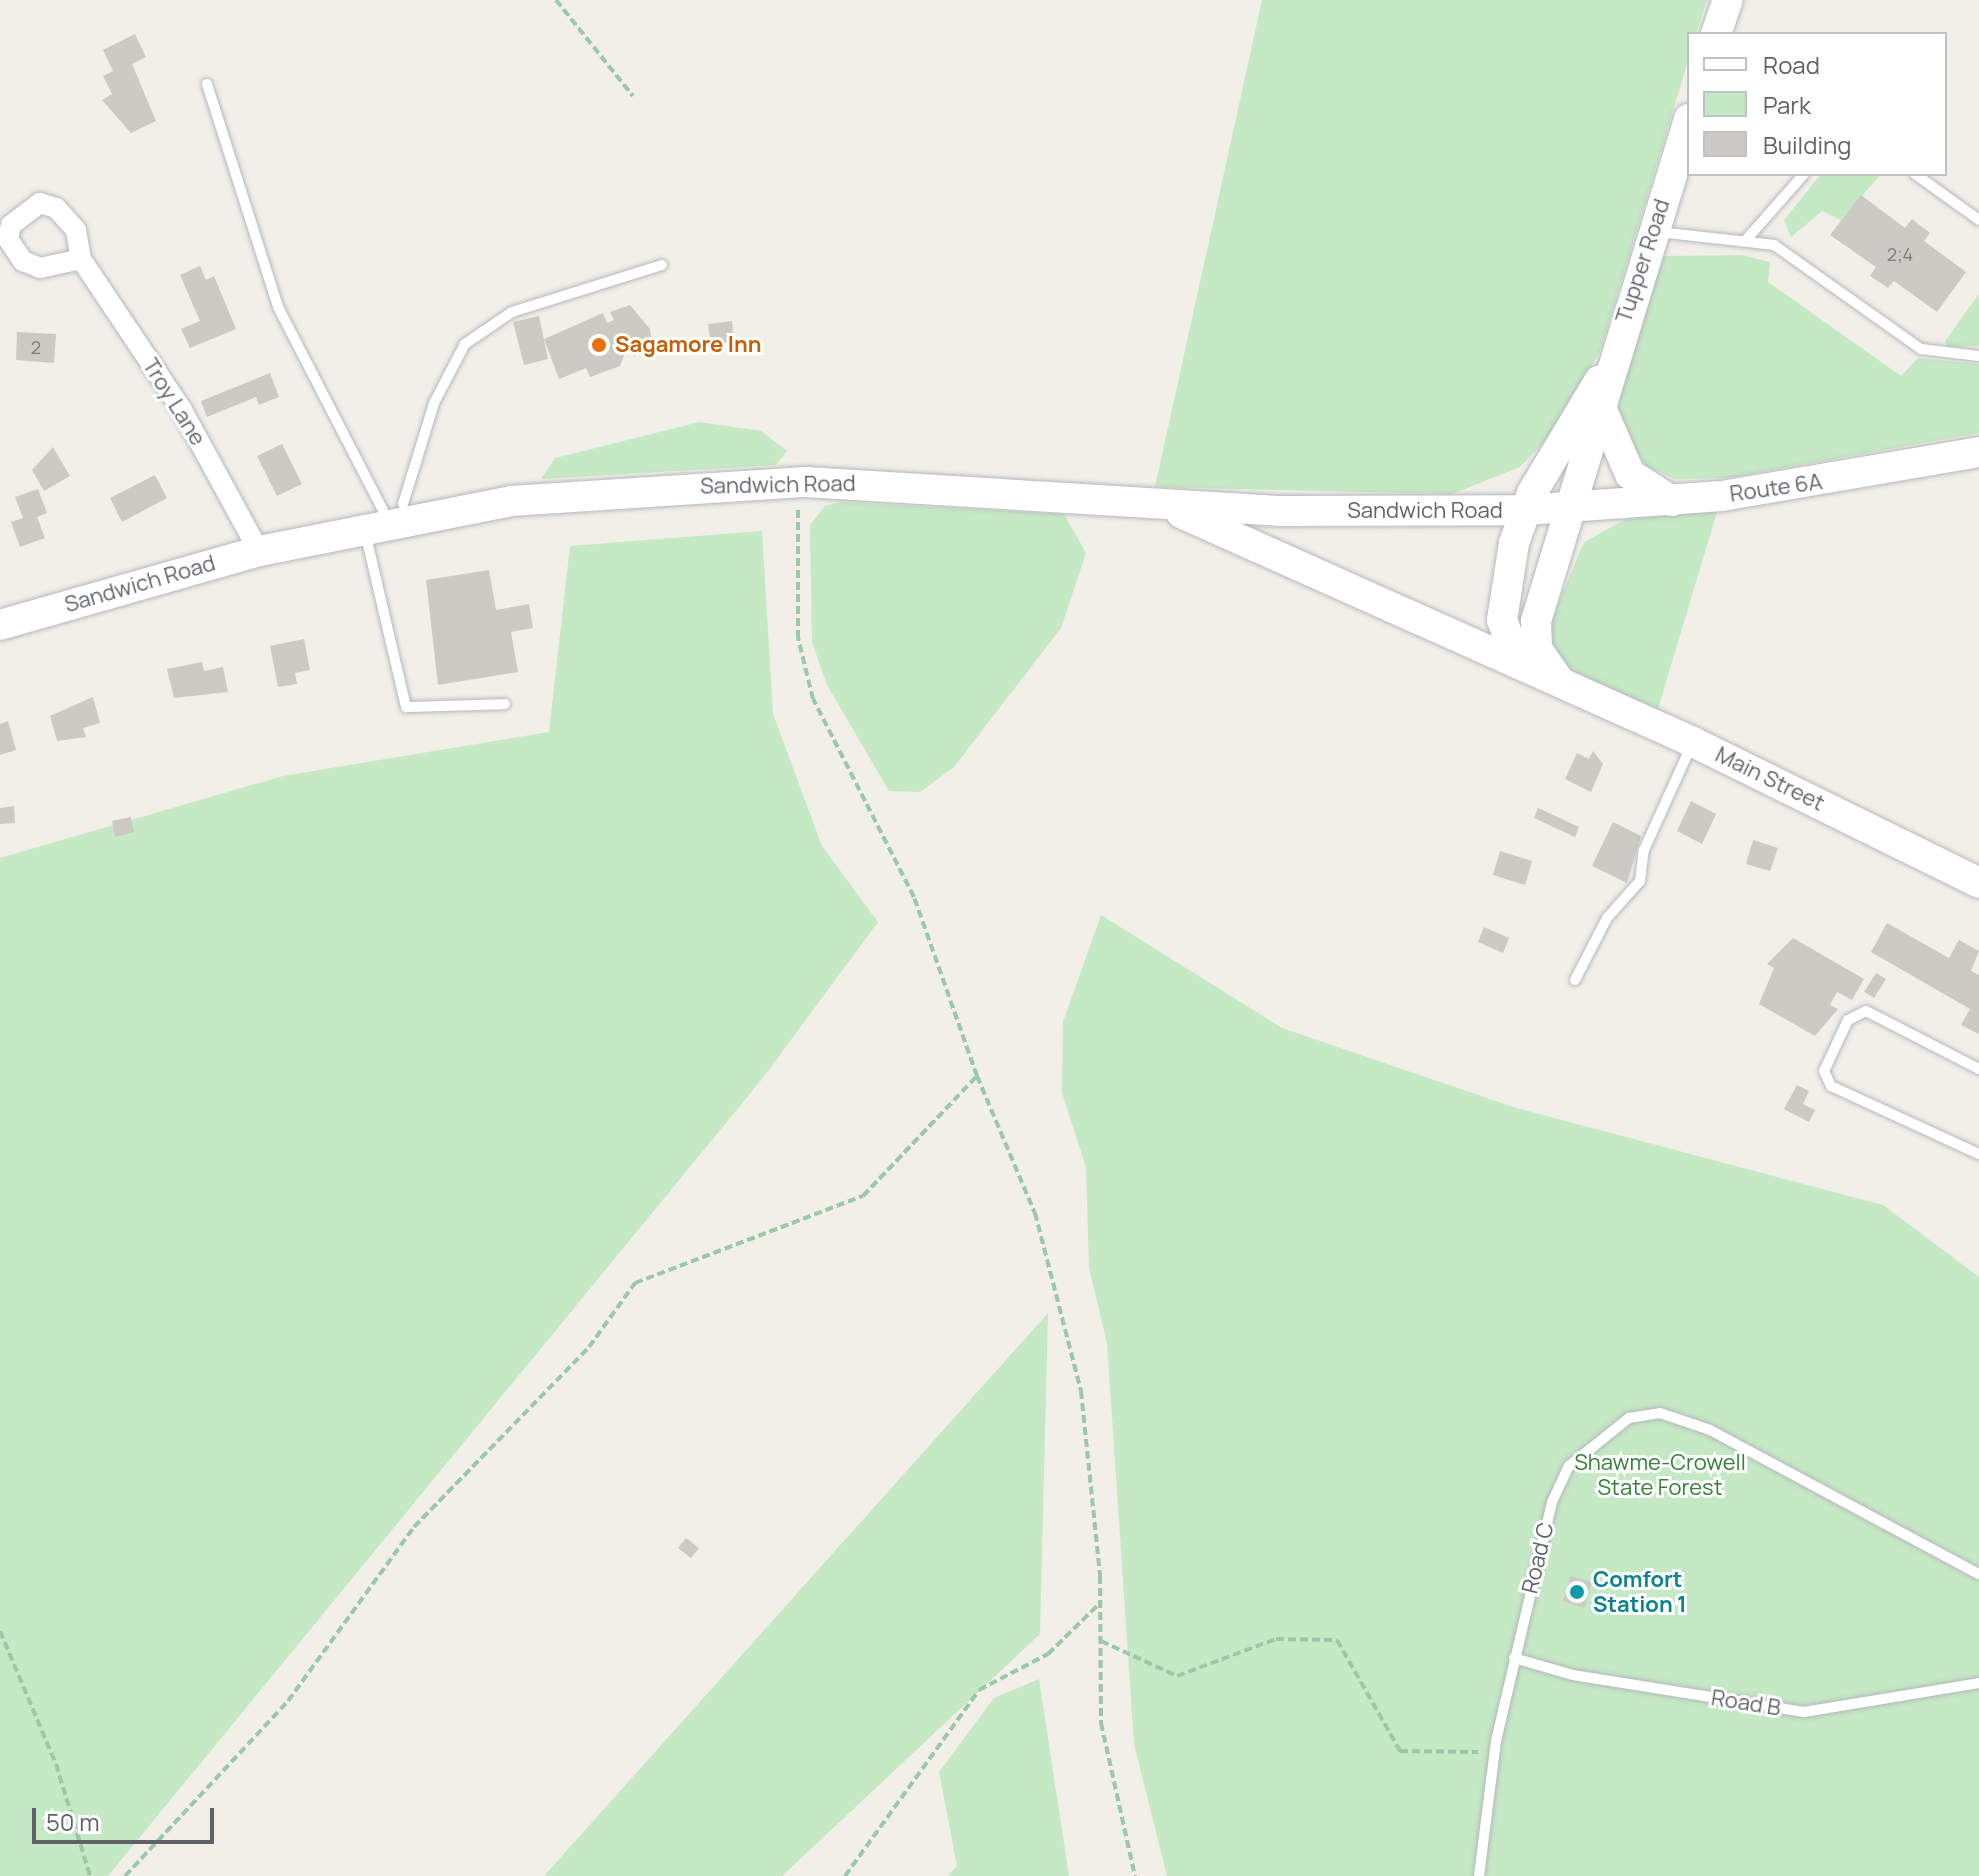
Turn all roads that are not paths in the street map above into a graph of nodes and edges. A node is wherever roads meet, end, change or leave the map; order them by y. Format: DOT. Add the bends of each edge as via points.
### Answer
graph roads {
  1 [pos="1728,0"];
  2 [pos="1717,32"];
  3 [pos="207,84"];
  4 [pos="1687,125"];
  5 [pos="1802,176"];
  6 [pos="1918,176"];
  7 [pos="1979,220"];
  8 [pos="1653,232"];
  9 [pos="1745,241"];
  10 [pos="81,259"];
  11 [pos="662,265"];
  12 [pos="1979,356"];
  13 [pos="1613,358"];
  14 [pos="1602,410"];
  15 [pos="1979,452"];
  16 [pos="1672,501"];
  17 [pos="1161,505"];
  18 [pos="1571,508"];
  19 [pos="1525,510"];
  20 [pos="385,517"];
  21 [pos="259,551"];
  22 [pos="0,625"];
  23 [pos="1546,674"];
  24 [pos="505,704"];
  25 [pos="1693,742"];
  26 [pos="1979,883"];
  27 [pos="1575,980"];
  28 [pos="1979,1069"];
  29 [pos="1979,1154"];
  30 [pos="1979,1574"];
  31 [pos="1514,1658"];
  32 [pos="1979,1683"];
  33 [pos="1479,1876"];
  1 -- 2 [label="main road"];
  3 -- 20 [label="lane" via="278,307"];
  4 -- 8 [label="main road, Tupper Road"];
  5 -- 9 [label="lane"];
  6 -- 7 [label="lane"];
  8 -- 9 [label="lane"];
  8 -- 13 [label="main road, Tupper Road"];
  9 -- 12 [label="lane" via="1788,252 1921,349"];
  10 -- 21 [label="street, Troy Lane" via="182,410"];
  11 -- 20 [label="lane" via="498,318 465,344"];
  13 -- 14 [label="main road, Tupper Road"];
  13 -- 19 [label="main road, Tupper Road"];
  14 -- 16 [label="main road" via="1630,474"];
  14 -- 18 [label="main road, Tupper Road"];
  15 -- 16 [label="main road, Route 6A"];
  16 -- 18 [label="main road, Route 6A"];
  17 -- 19 [label="main road, Sandwich Road"];
  17 -- 20 [label="main road, Sandwich Road" via="800,482 511,501"];
  17 -- 23 [label="main road, Main Street"];
  18 -- 19 [label="main road, Sandwich Road"];
  18 -- 23 [label="main road" via="1534,631"];
  19 -- 23 [label="main road, Main Street" via="1502,620 1513,650"];
  20 -- 21 [label="main road, Sandwich Road"];
  20 -- 24 [label="lane" via="406,707"];
  21 -- 22 [label="main road, Sandwich Road"];
  23 -- 25 [label="main road, Main Street"];
  25 -- 26 [label="main road, Main Street"];
  25 -- 27 [label="lane" via="1644,850 1640,881 1607,918"];
  28 -- 29 [label="lane" via="1866,1011 1848,1020 1824,1071 1831,1086"];
  30 -- 31 [label="lane, Road C" via="1710,1430 1660,1413 1629,1418 1569,1466"];
  31 -- 32 [label="lane, Road B" via="1573,1675 1804,1712"];
  31 -- 33 [label="lane, Road C" via="1494,1754"];
}
